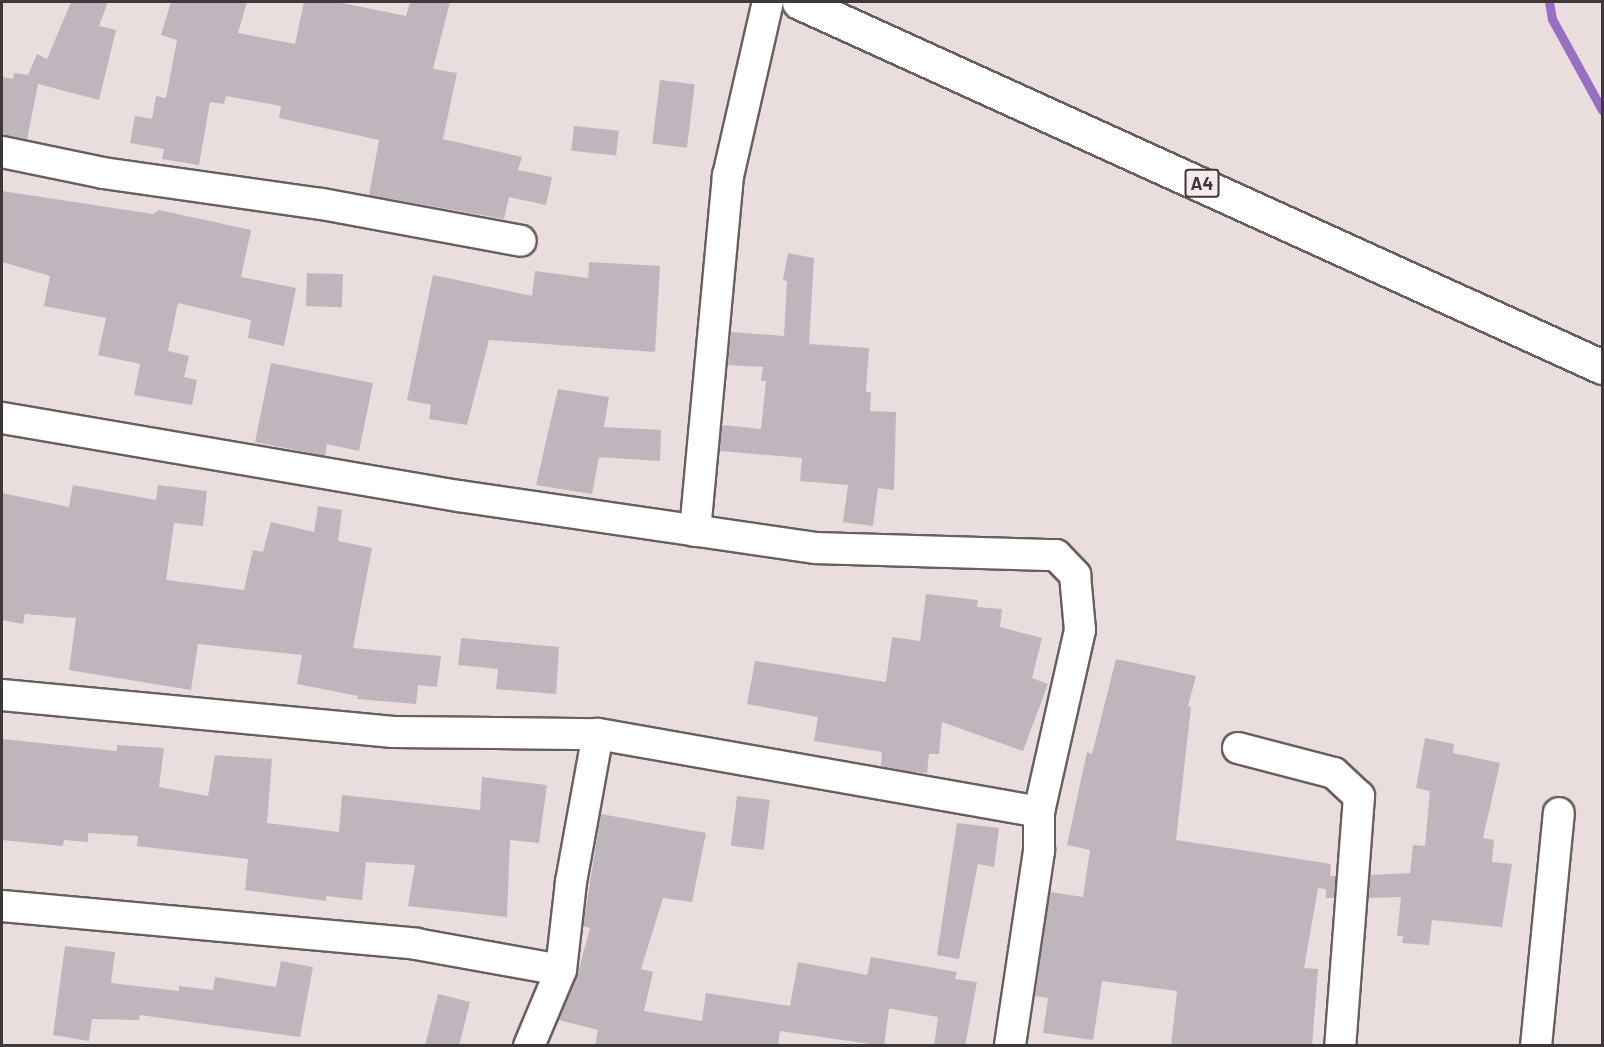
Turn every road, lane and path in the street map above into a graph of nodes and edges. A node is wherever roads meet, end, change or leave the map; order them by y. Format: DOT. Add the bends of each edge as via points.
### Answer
graph roads {
  1 [pos="768,2"];
  2 [pos="799,2"];
  3 [pos="2,152"];
  4 [pos="521,241"];
  5 [pos="1602,367"];
  6 [pos="2,418"];
  7 [pos="695,531"];
  8 [pos="2,695"];
  9 [pos="598,734"];
  10 [pos="1238,748"];
  11 [pos="1040,813"];
  12 [pos="1558,813"];
  13 [pos="2,906"];
  14 [pos="561,970"];
  15 [pos="529,1046"];
  16 [pos="1010,1046"];
  17 [pos="1340,1046"];
  18 [pos="1536,1046"];
  1 -- 7 [label="street" via="728,176"];
  2 -- 5 [label="highway, A4"];
  3 -- 4 [label="street" via="103,173 322,204"];
  6 -- 7 [label="street" via="459,496"];
  7 -- 11 [label="street" via="815,548 1056,555 1075,575 1080,630"];
  8 -- 9 [label="street" via="393,732"];
  9 -- 11 [label="street"];
  9 -- 14 [label="street" via="571,882"];
  10 -- 17 [label="street" via="1334,773 1359,796"];
  11 -- 16 [label="street" via="1039,851"];
  12 -- 18 [label="street"];
  13 -- 14 [label="street" via="416,944"];
  14 -- 15 [label="street"];
}
